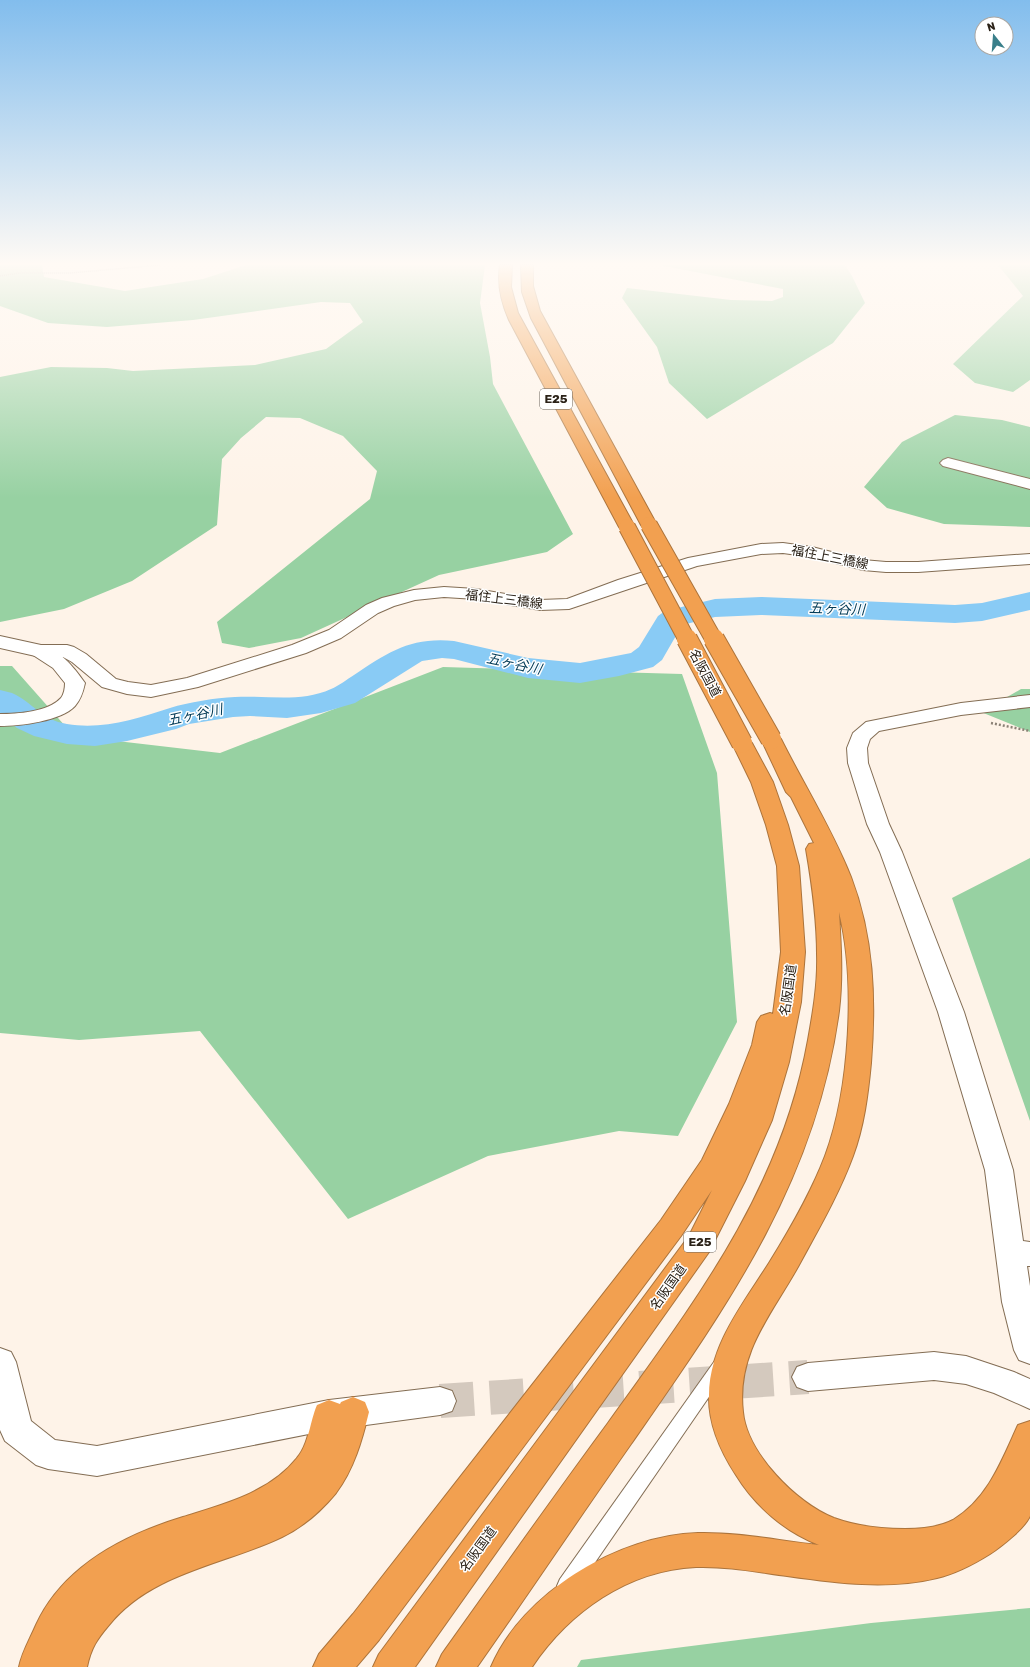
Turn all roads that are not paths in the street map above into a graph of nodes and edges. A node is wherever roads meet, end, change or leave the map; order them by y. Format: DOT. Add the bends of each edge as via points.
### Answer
graph roads {
  1 [pos="527,343"];
  2 [pos="550,343"];
  3 [pos="948,463"];
  4 [pos="1030,484"];
  5 [pos="1030,559"];
  6 [pos="0,642"];
  7 [pos="40,651"];
  8 [pos="1030,700"];
  9 [pos="0,720"];
  10 [pos="792,779"];
  11 [pos="777,825"];
  12 [pos="1021,1253"];
  13 [pos="736,1343"];
  14 [pos="1030,1350"];
  15 [pos="0,1362"];
  16 [pos="808,1377"];
  17 [pos="1030,1394"];
  18 [pos="440,1401"];
  19 [pos="341,1414"];
  20 [pos="1030,1436"];
  21 [pos="1030,1483"];
  22 [pos="539,1627"];
  23 [pos="38,1667"];
  24 [pos="68,1667"];
  25 [pos="332,1667"];
  26 [pos="392,1667"];
  27 [pos="455,1667"];
  28 [pos="510,1667"];
  1 -- 11 [label="highway, 名阪国道 / E25, bridge" via="742,743 762,782"];
  2 -- 10 [label="highway, 名阪国道 / E25, bridge"];
  3 -- 4 [label="street"];
  5 -- 7 [label="street, 福住上三橋線" via="926,567 886,567 864,565 812,552 775,548 694,562 568,604 540,604 444,592 414,595 372,608 335,634 299,649 191,683 151,691 109,683 67,651"];
  6 -- 7 [label="street, 福住上三橋線"];
  7 -- 9 [label="street" via="52,657 68,672 75,683 74,693 67,702 48,712"];
  8 -- 12 [label="street" via="961,709 873,726 860,737 857,748 858,763 878,824 951,1012 999,1170"];
  10 -- 13 [label="highway" via="824,839 852,914 862,983 861,1034 849,1119 839,1155 822,1194"];
  10 -- 27 [label="highway, 名阪国道 / E25" via="811,826 821,867 828,908 830,958 825,1013 814,1073 797,1133 771,1196 736,1262 685,1341"];
  11 -- 25 [label="highway" via="784,865 786,903 784,948 777,992 765,1045 743,1104 713,1166 671,1228 371,1620"];
  11 -- 26 [label="highway, 名阪国道 / E25" via="788,866 791,905 793,952 788,1002 776,1062 758,1120 731,1181 699,1244"];
  12 -- 14 [label="street" via="1018,1302"];
  13 -- 20 [label="highway" via="728,1367 724,1400 730,1429 742,1455 760,1481 785,1506 814,1526 854,1540 893,1546 931,1545 965,1532 989,1512 1008,1486 1023,1457"];
  13 -- 22 [label="lane"];
  15 -- 19 [label="street" via="17,1430 48,1454 98,1461"];
  16 -- 17 [label="street" via="934,1366 966,1370"];
  18 -- 19 [label="street"];
  19 -- 23 [label="highway" via="310,1468 288,1489 261,1506 230,1519 148,1546 115,1563 85,1588 59,1620"];
  19 -- 24 [label="highway" via="344,1446 329,1476 307,1499 272,1524 234,1540 151,1568 122,1586 93,1614 76,1640"];
  21 -- 22 [label="highway" via="1007,1521 977,1544 940,1561 907,1566 858,1566 723,1550 682,1551 643,1561 604,1576 571,1597"];
  22 -- 28 [label="highway"];
}
